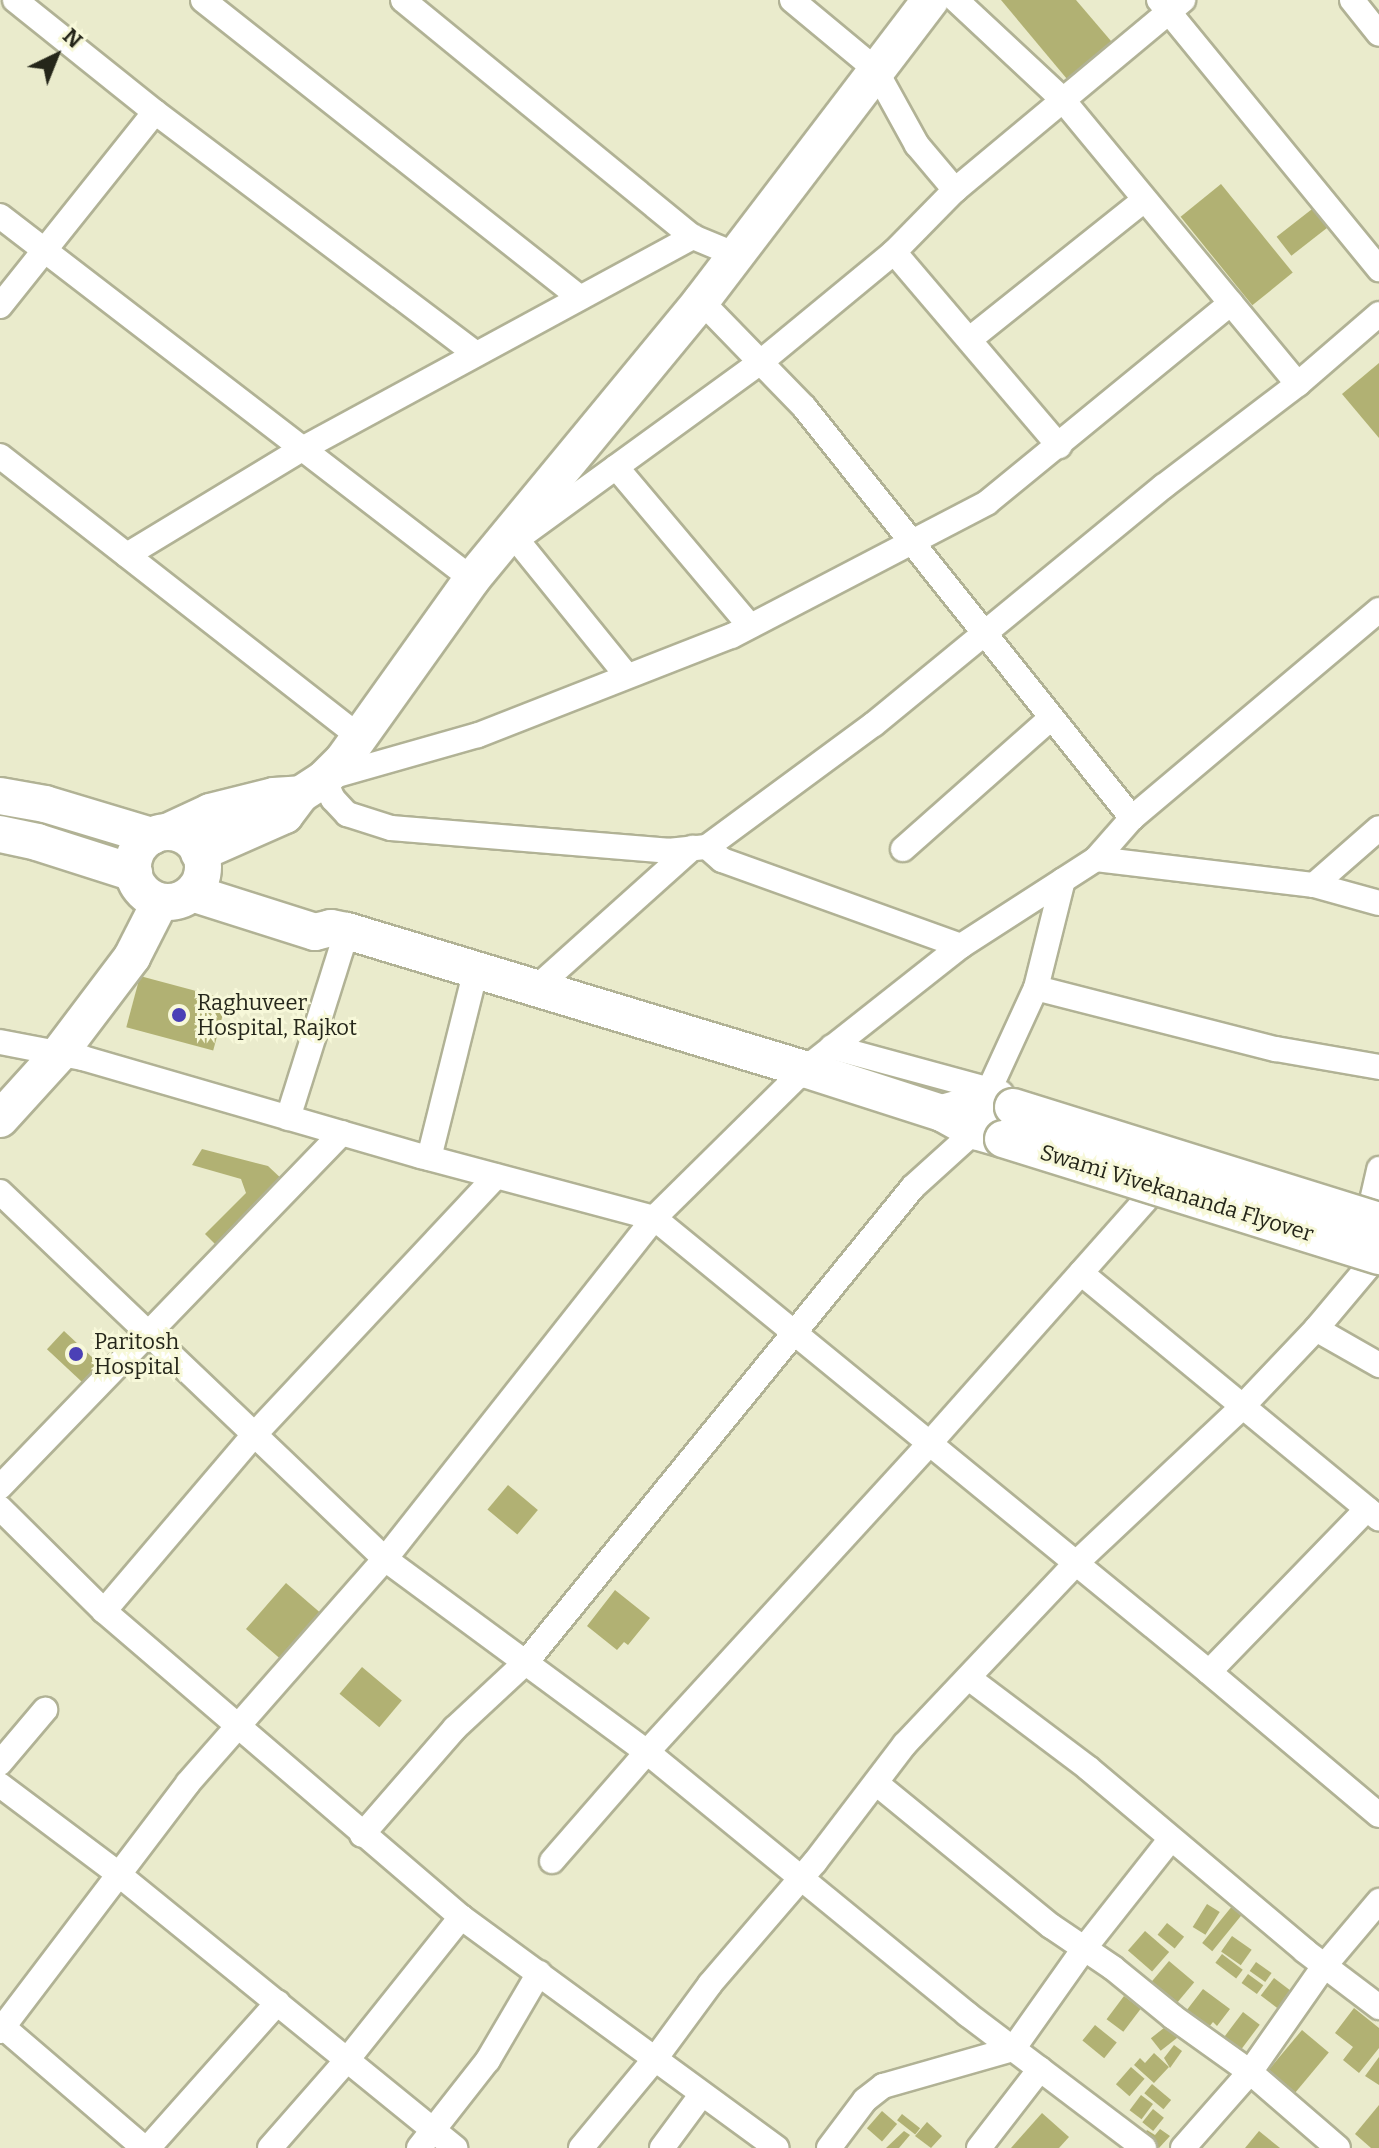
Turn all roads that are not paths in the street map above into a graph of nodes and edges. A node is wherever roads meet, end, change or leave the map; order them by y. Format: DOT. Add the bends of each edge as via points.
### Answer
graph roads {
  1 [pos="15,0"];
  2 [pos="203,0"];
  3 [pos="403,0"];
  4 [pos="792,0"];
  5 [pos="930,0"];
  6 [pos="956,0"];
  7 [pos="1352,0"];
  8 [pos="1170,3"];
  9 [pos="1379,34"];
  10 [pos="875,69"];
  11 [pos="1062,99"];
  12 [pos="155,112"];
  13 [pos="955,190"];
  14 [pos="1144,200"];
  15 [pos="0,216"];
  16 [pos="693,237"];
  17 [pos="43,250"];
  18 [pos="894,252"];
  19 [pos="734,254"];
  20 [pos="1379,269"];
  21 [pos="579,297"];
  22 [pos="701,301"];
  23 [pos="1231,303"];
  24 [pos="0,306"];
  25 [pos="1379,314"];
  26 [pos="970,339"];
  27 [pos="475,353"];
  28 [pos="762,361"];
  29 [pos="1298,384"];
  30 [pos="1059,446"];
  31 [pos="302,449"];
  32 [pos="0,456"];
  33 [pos="616,467"];
  34 [pos="517,540"];
  35 [pos="909,540"];
  36 [pos="127,555"];
  37 [pos="478,572"];
  38 [pos="1379,610"];
  39 [pos="750,626"];
  40 [pos="985,634"];
  41 [pos="627,676"];
  42 [pos="1051,718"];
  43 [pos="360,737"];
  44 [pos="312,787"];
  45 [pos="0,796"];
  46 [pos="1132,818"];
  47 [pos="1379,828"];
  48 [pos="0,834"];
  49 [pos="160,834"];
  50 [pos="700,848"];
  51 [pos="903,849"];
  52 [pos="1096,859"];
  53 [pos="134,873"];
  54 [pos="1063,880"];
  55 [pos="188,882"];
  56 [pos="1314,885"];
  57 [pos="1379,903"];
  58 [pos="339,929"];
  59 [pos="961,946"];
  60 [pos="476,970"];
  61 [pos="536,988"];
  62 [pos="1036,988"];
  63 [pos="0,1042"];
  64 [pos="58,1055"];
  65 [pos="818,1058"];
  66 [pos="1379,1067"];
  67 [pos="993,1113"];
  68 [pos="288,1118"];
  69 [pos="0,1119"];
  70 [pos="342,1133"];
  71 [pos="1189,1150"];
  72 [pos="429,1158"];
  73 [pos="1379,1169"];
  74 [pos="496,1176"];
  75 [pos="0,1192"];
  76 [pos="1376,1211"];
  77 [pos="654,1218"];
  78 [pos="1379,1255"];
  79 [pos="1081,1273"];
  80 [pos="1316,1329"];
  81 [pos="793,1333"];
  82 [pos="146,1334"];
  83 [pos="1379,1365"];
  84 [pos="1241,1408"];
  85 [pos="254,1435"];
  86 [pos="929,1444"];
  87 [pos="0,1487"];
  88 [pos="0,1508"];
  89 [pos="1373,1514"];
  90 [pos="385,1559"];
  91 [pos="1074,1565"];
  92 [pos="104,1611"];
  93 [pos="527,1661"];
  94 [pos="1209,1672"];
  95 [pos="970,1679"];
  96 [pos="45,1710"];
  97 [pos="239,1729"];
  98 [pos="647,1752"];
  99 [pos="0,1763"];
  100 [pos="876,1783"];
  101 [pos="0,1785"];
  102 [pos="1379,1815"];
  103 [pos="362,1835"];
  104 [pos="1170,1840"];
  105 [pos="552,1861"];
  106 [pos="117,1873"];
  107 [pos="799,1879"];
  108 [pos="1379,1901"];
  109 [pos="461,1917"];
  110 [pos="1083,1950"];
  111 [pos="1325,1965"];
  112 [pos="539,1973"];
  113 [pos="278,2002"];
  114 [pos="1379,2007"];
  115 [pos="1,2029"];
  116 [pos="1013,2049"];
  117 [pos="655,2059"];
  118 [pos="347,2060"];
  119 [pos="1040,2069"];
  120 [pos="1250,2072"];
  121 [pos="702,2094"];
  122 [pos="424,2138"];
  123 [pos="1130,2144"];
  124 [pos="136,2145"];
  125 [pos="270,2148"];
  126 [pos="455,2148"];
  127 [pos="581,2148"];
  128 [pos="662,2148"];
  129 [pos="777,2148"];
  130 [pos="829,2148"];
  131 [pos="979,2148"];
  132 [pos="1183,2148"];
  133 [pos="1338,2148"];
  1 -- 12 [label="street"];
  2 -- 21 [label="street"];
  3 -- 16 [label="street"];
  4 -- 10 [label="street"];
  5 -- 10 [label="main road"];
  6 -- 11 [label="street"];
  7 -- 9 [label="street"];
  8 -- 11 [label="street"];
  8 -- 20 [label="street"];
  10 -- 13 [label="street" via="917,145"];
  10 -- 19 [label="main road"];
  11 -- 13 [label="street"];
  11 -- 14 [label="street"];
  12 -- 17 [label="street"];
  12 -- 27 [label="street"];
  13 -- 18 [label="street"];
  14 -- 23 [label="street"];
  14 -- 26 [label="street"];
  15 -- 17 [label="street"];
  16 -- 19 [label="street"];
  16 -- 21 [label="street"];
  17 -- 24 [label="street"];
  17 -- 31 [label="street"];
  18 -- 26 [label="street"];
  18 -- 28 [label="street"];
  19 -- 22 [label="main road"];
  21 -- 27 [label="street"];
  22 -- 28 [label="street"];
  22 -- 37 [label="main road"];
  23 -- 29 [label="street"];
  23 -- 30 [label="street"];
  25 -- 29 [label="street"];
  26 -- 30 [label="street"];
  27 -- 31 [label="street"];
  28 -- 33 [label="street"];
  28 -- 35 [label="street"];
  29 -- 40 [label="street"];
  30 -- 35 [label="street" via="987,503"];
  31 -- 36 [label="street"];
  31 -- 37 [label="street"];
  32 -- 36 [label="street"];
  33 -- 34 [label="street"];
  33 -- 39 [label="street"];
  34 -- 37 [label="street"];
  34 -- 41 [label="street"];
  35 -- 39 [label="street"];
  35 -- 40 [label="street"];
  36 -- 43 [label="street"];
  37 -- 43 [label="main road"];
  38 -- 46 [label="street"];
  39 -- 41 [label="street"];
  40 -- 42 [label="street"];
  40 -- 50 [label="street" via="874,724"];
  41 -- 44 [label="street" via="478,735"];
  42 -- 46 [label="street"];
  42 -- 51 [label="street"];
  43 -- 44 [label="main road"];
  44 -- 49 [label="main road" via="210,812"];
  44 -- 50 [label="street" via="347,814 391,828 668,851"];
  44 -- 55 [label="main road" via="285,815"];
  45 -- 49 [label="main road"];
  46 -- 52 [label="street"];
  47 -- 56 [label="street"];
  48 -- 53 [label="main road"];
  49 -- 53 [label="main road" via="138,848"];
  49 -- 55 [label="main road" via="183,836"];
  50 -- 59 [label="street"];
  50 -- 61 [label="street"];
  52 -- 54 [label="street"];
  52 -- 56 [label="street"];
  53 -- 55 [label="main road" via="145,894"];
  54 -- 59 [label="street"];
  54 -- 62 [label="street"];
  55 -- 58 [label="main road" via="315,932"];
  55 -- 64 [label="main road"];
  56 -- 57 [label="street"];
  58 -- 60 [label="main road"];
  58 -- 68 [label="street"];
  59 -- 65 [label="street"];
  60 -- 61 [label="main road"];
  60 -- 72 [label="street"];
  61 -- 65 [label="main road"];
  62 -- 66 [label="street" via="1276,1049"];
  62 -- 67 [label="street"];
  63 -- 64 [label="street"];
  64 -- 68 [label="street"];
  64 -- 69 [label="main road"];
  65 -- 67 [label="street"];
  65 -- 67 [label="main road" via="942,1113"];
  65 -- 77 [label="street"];
  67 -- 71 [label="street"];
  67 -- 76 [label="main road, Swami Vivekananda Flyover, bridge"];
  67 -- 78 [label="main road, Swami Vivekananda Flyover, bridge"];
  67 -- 81 [label="street" via="913,1187"];
  68 -- 70 [label="street"];
  70 -- 72 [label="street"];
  70 -- 82 [label="street"];
  71 -- 76 [label="street"];
  71 -- 79 [label="street"];
  72 -- 74 [label="street"];
  73 -- 76 [label="street"];
  74 -- 77 [label="street"];
  74 -- 85 [label="street"];
  75 -- 82 [label="street"];
  77 -- 81 [label="street"];
  77 -- 90 [label="street"];
  78 -- 80 [label="street"];
  79 -- 84 [label="street"];
  79 -- 86 [label="street"];
  80 -- 83 [label="street"];
  80 -- 84 [label="street"];
  81 -- 86 [label="street"];
  81 -- 93 [label="street"];
  82 -- 85 [label="street"];
  82 -- 87 [label="street"];
  84 -- 89 [label="street"];
  84 -- 91 [label="street"];
  85 -- 90 [label="street"];
  85 -- 92 [label="street"];
  86 -- 91 [label="street"];
  86 -- 98 [label="street"];
  88 -- 92 [label="street"];
  89 -- 94 [label="street"];
  90 -- 93 [label="street"];
  90 -- 97 [label="street"];
  91 -- 94 [label="street"];
  91 -- 95 [label="street"];
  92 -- 97 [label="street"];
  93 -- 98 [label="street"];
  93 -- 103 [label="street" via="455,1728"];
  94 -- 102 [label="street"];
  95 -- 100 [label="street" via="905,1744"];
  95 -- 104 [label="street" via="1088,1768"];
  96 -- 99 [label="street"];
  97 -- 103 [label="street"];
  97 -- 106 [label="street" via="188,1783"];
  98 -- 105 [label="street"];
  98 -- 107 [label="street"];
  100 -- 107 [label="street"];
  100 -- 110 [label="street"];
  101 -- 106 [label="street"];
  103 -- 109 [label="street"];
  104 -- 110 [label="street"];
  104 -- 111 [label="street"];
  106 -- 113 [label="street"];
  106 -- 115 [label="street"];
  107 -- 116 [label="street"];
  107 -- 117 [label="street"];
  108 -- 111 [label="street"];
  109 -- 112 [label="street"];
  109 -- 118 [label="street"];
  110 -- 116 [label="street"];
  110 -- 120 [label="street"];
  111 -- 114 [label="street"];
  111 -- 120 [label="street"];
  112 -- 117 [label="street"];
  112 -- 122 [label="street" via="488,2060"];
  113 -- 118 [label="street"];
  113 -- 124 [label="street"];
  115 -- 124 [label="street"];
  116 -- 119 [label="street"];
  116 -- 130 [label="street" via="883,2086 865,2100"];
  117 -- 121 [label="street"];
  117 -- 127 [label="street"];
  118 -- 122 [label="street"];
  118 -- 125 [label="street"];
  119 -- 123 [label="street"];
  119 -- 131 [label="street"];
  120 -- 132 [label="street"];
  120 -- 133 [label="street"];
  121 -- 128 [label="street"];
  121 -- 129 [label="street"];
  122 -- 126 [label="street"];
}
